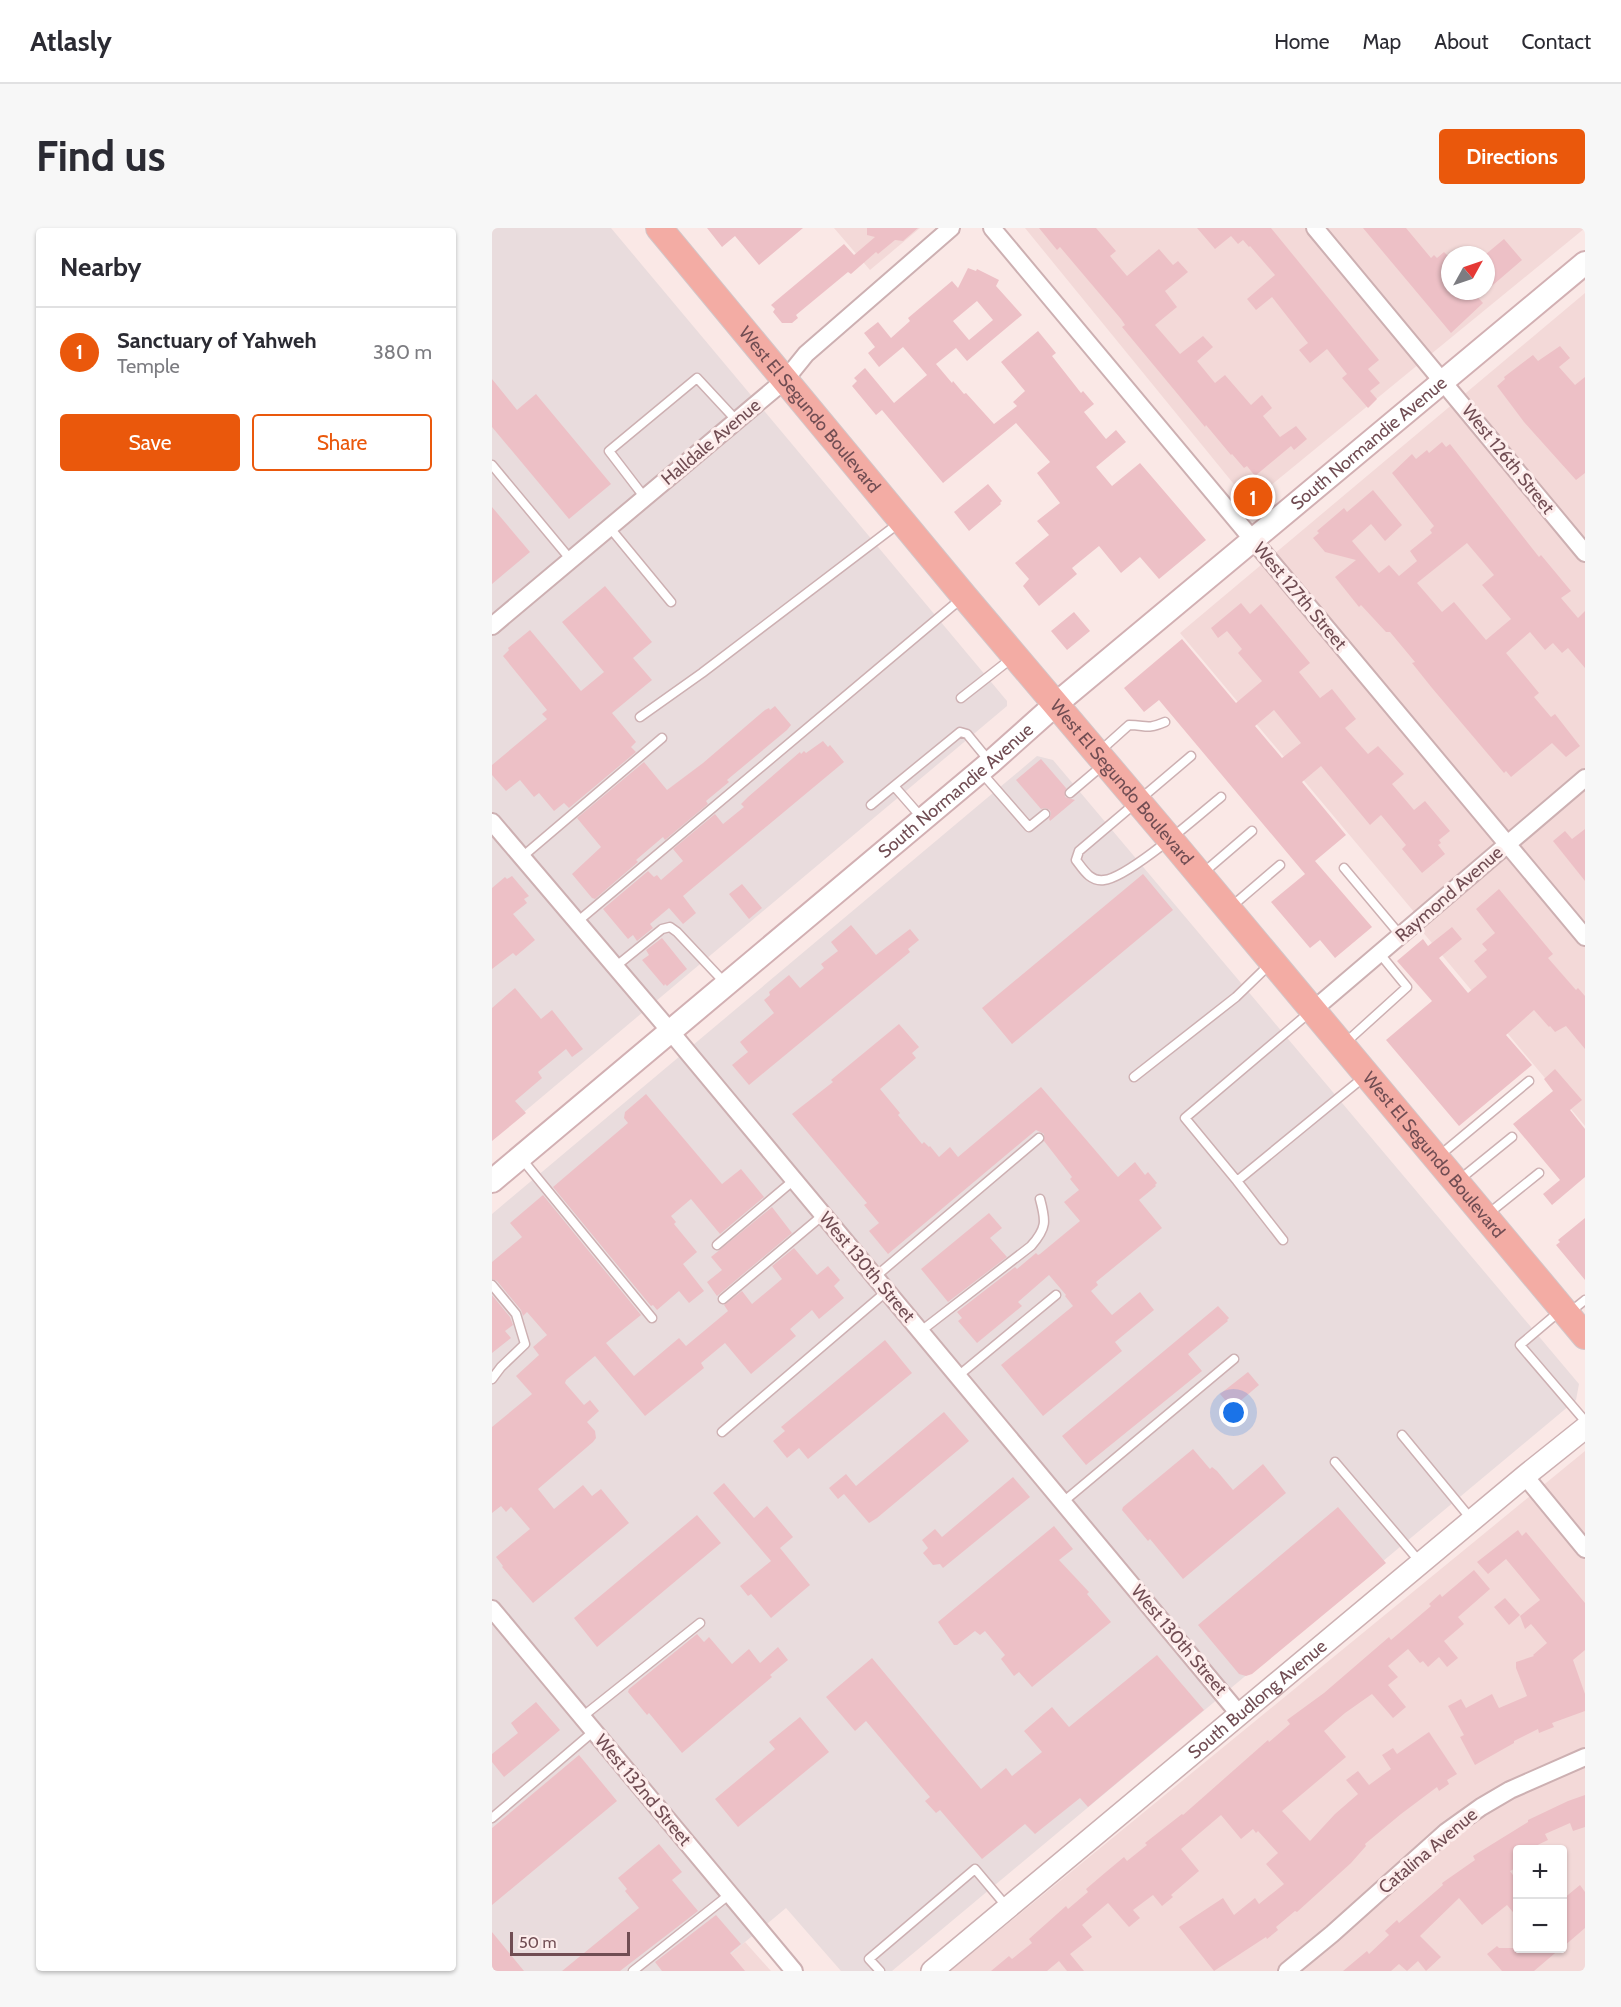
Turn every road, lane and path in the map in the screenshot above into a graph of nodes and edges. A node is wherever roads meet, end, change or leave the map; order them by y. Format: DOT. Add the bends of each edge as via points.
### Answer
graph roads {
  1 [pos="659,228"];
  2 [pos="951,228"];
  3 [pos="992,228"];
  4 [pos="1315,228"];
  5 [pos="1585,263"];
  6 [pos="785,380"];
  7 [pos="1443,381"];
  8 [pos="737,421"];
  9 [pos="492,465"];
  10 [pos="645,498"];
  11 [pos="902,521"];
  12 [pos="610,528"];
  13 [pos="1253,540"];
  14 [pos="1585,553"];
  15 [pos="571,560"];
  16 [pos="964,596"];
  17 [pos="671,602"];
  18 [pos="492,626"];
  19 [pos="1015,656"];
  20 [pos="961,698"];
  21 [pos="1056,704"];
  22 [pos="640,717"];
  23 [pos="1165,722"];
  24 [pos="662,738"];
  25 [pos="1191,756"];
  26 [pos="1102,758"];
  27 [pos="985,766"];
  28 [pos="1585,778"];
  29 [pos="894,786"];
  30 [pos="1070,793"];
  31 [pos="1221,797"];
  32 [pos="1138,801"];
  33 [pos="871,804"];
  34 [pos="1045,814"];
  35 [pos="923,819"];
  36 [pos="492,822"];
  37 [pos="1252,831"];
  38 [pos="1170,839"];
  39 [pos="1507,843"];
  40 [pos="522,857"];
  41 [pos="1280,865"];
  42 [pos="1344,868"];
  43 [pos="1201,876"];
  44 [pos="1229,909"];
  45 [pos="576,922"];
  46 [pos="1401,936"];
  47 [pos="1585,937"];
  48 [pos="1380,954"];
  49 [pos="1272,962"];
  50 [pos="615,966"];
  51 [pos="726,984"];
  52 [pos="1313,1010"];
  53 [pos="670,1031"];
  54 [pos="1342,1045"];
  55 [pos="1367,1075"];
  56 [pos="1134,1077"];
  57 [pos="1529,1081"];
  58 [pos="1512,1137"];
  59 [pos="1040,1138"];
  60 [pos="520,1157"];
  61 [pos="1437,1158"];
  62 [pos="1539,1173"];
  63 [pos="794,1180"];
  64 [pos="492,1181"];
  65 [pos="1237,1181"];
  66 [pos="1456,1182"];
  67 [pos="1040,1199"];
  68 [pos="823,1215"];
  69 [pos="1485,1217"];
  70 [pos="1283,1240"];
  71 [pos="717,1245"];
  72 [pos="875,1277"];
  73 [pos="492,1285"];
  74 [pos="887,1291"];
  75 [pos="1056,1295"];
  76 [pos="723,1299"];
  77 [pos="1572,1308"];
  78 [pos="652,1317"];
  79 [pos="921,1331"];
  80 [pos="1585,1336"];
  81 [pos="1234,1359"];
  82 [pos="958,1376"];
  83 [pos="492,1379"];
  84 [pos="1585,1421"];
  85 [pos="1585,1428"];
  86 [pos="722,1432"];
  87 [pos="1402,1436"];
  88 [pos="1335,1462"];
  89 [pos="1525,1476"];
  90 [pos="1063,1502"];
  91 [pos="1472,1520"];
  92 [pos="1585,1549"];
  93 [pos="1421,1563"];
  94 [pos="492,1609"];
  95 [pos="700,1623"];
  96 [pos="1240,1714"];
  97 [pos="582,1718"];
  98 [pos="594,1731"];
  99 [pos="1585,1757"];
  100 [pos="492,1818"];
  101 [pos="730,1894"];
  102 [pos="1007,1907"];
  103 [pos="633,1971"];
  104 [pos="794,1971"];
  105 [pos="880,1971"];
  106 [pos="932,1971"];
  107 [pos="1287,1971"];
  1 -- 6 [label="main road, West El Segundo Boulevard"];
  2 -- 6 [label="street, Halldale Avenue" via="806,354"];
  3 -- 13 [label="street, West 127th Street"];
  4 -- 7 [label="street, West 126th Street"];
  5 -- 7 [label="main road, South Normandie Avenue"];
  6 -- 8 [label="street, Halldale Avenue"];
  6 -- 11 [label="main road, West El Segundo Boulevard"];
  7 -- 13 [label="main road, South Normandie Avenue"];
  7 -- 14 [label="street, West 126th Street"];
  8 -- 10 [label="street, Halldale Avenue"];
  8 -- 10 [label="lane" via="697,378 609,452"];
  9 -- 15 [label="lane"];
  10 -- 12 [label="street, Halldale Avenue"];
  11 -- 16 [label="main road, West El Segundo Boulevard"];
  11 -- 22 [label="lane"];
  12 -- 15 [label="street, Halldale Avenue"];
  12 -- 17 [label="lane"];
  13 -- 21 [label="main road, South Normandie Avenue"];
  13 -- 39 [label="street, West 127th Street"];
  15 -- 18 [label="street, Halldale Avenue"];
  16 -- 19 [label="main road, West El Segundo Boulevard"];
  16 -- 45 [label="lane"];
  19 -- 20 [label="lane"];
  19 -- 21 [label="main road, West El Segundo Boulevard"];
  21 -- 26 [label="main road, West El Segundo Boulevard"];
  21 -- 27 [label="main road, South Normandie Avenue"];
  23 -- 26 [label="lane" via="1145,728 1129,725"];
  24 -- 40 [label="lane"];
  25 -- 32 [label="lane"];
  26 -- 30 [label="lane"];
  26 -- 32 [label="main road, West El Segundo Boulevard"];
  27 -- 29 [label="lane" via="967,734 960,732"];
  27 -- 34 [label="lane" via="1029,827"];
  27 -- 35 [label="main road, South Normandie Avenue"];
  28 -- 39 [label="street, Raymond Avenue"];
  29 -- 33 [label="lane"];
  29 -- 35 [label="lane"];
  31 -- 38 [label="lane"];
  32 -- 38 [label="main road, West El Segundo Boulevard"];
  32 -- 38 [label="lane" via="1079,851 1076,860 1091,878 1104,880 1116,876"];
  35 -- 51 [label="main road, South Normandie Avenue"];
  36 -- 40 [label="street, West 130th Street"];
  37 -- 43 [label="lane"];
  38 -- 43 [label="main road, West El Segundo Boulevard"];
  39 -- 46 [label="street, Raymond Avenue"];
  39 -- 47 [label="street, West 127th Street"];
  40 -- 45 [label="street, West 130th Street"];
  41 -- 44 [label="lane"];
  42 -- 46 [label="lane"];
  43 -- 44 [label="main road, West El Segundo Boulevard"];
  44 -- 49 [label="main road, West El Segundo Boulevard"];
  45 -- 50 [label="street, West 130th Street"];
  46 -- 48 [label="street, Raymond Avenue"];
  48 -- 52 [label="street, Raymond Avenue"];
  48 -- 54 [label="lane" via="1407,987"];
  49 -- 52 [label="main road, West El Segundo Boulevard"];
  49 -- 56 [label="lane" via="1236,997"];
  50 -- 51 [label="lane" via="662,928 670,927"];
  50 -- 53 [label="street, West 130th Street"];
  51 -- 53 [label="main road, South Normandie Avenue"];
  52 -- 54 [label="main road, West El Segundo Boulevard"];
  52 -- 65 [label="lane" via="1185,1118"];
  53 -- 60 [label="main road, South Normandie Avenue"];
  53 -- 63 [label="street, West 130th Street"];
  54 -- 55 [label="main road, West El Segundo Boulevard"];
  55 -- 61 [label="main road, West El Segundo Boulevard"];
  55 -- 65 [label="lane"];
  57 -- 61 [label="lane"];
  58 -- 66 [label="lane"];
  59 -- 72 [label="lane"];
  60 -- 64 [label="main road, South Normandie Avenue"];
  60 -- 78 [label="lane"];
  61 -- 66 [label="main road, West El Segundo Boulevard"];
  62 -- 69 [label="lane"];
  63 -- 68 [label="street, West 130th Street"];
  63 -- 71 [label="lane"];
  65 -- 70 [label="lane"];
  66 -- 69 [label="main road, West El Segundo Boulevard"];
  67 -- 79 [label="lane" via="1045,1219 1042,1234"];
  68 -- 72 [label="street, West 130th Street"];
  68 -- 76 [label="lane"];
  69 -- 77 [label="main road, West El Segundo Boulevard"];
  72 -- 74 [label="street, West 130th Street"];
  73 -- 83 [label="lane" via="516,1314 525,1344"];
  74 -- 79 [label="street, West 130th Street"];
  74 -- 86 [label="lane"];
  75 -- 82 [label="lane"];
  77 -- 80 [label="main road, West El Segundo Boulevard"];
  77 -- 84 [label="lane" via="1520,1345"];
  79 -- 82 [label="street, West 130th Street"];
  81 -- 90 [label="lane"];
  82 -- 90 [label="street, West 130th Street"];
  85 -- 89 [label="street, South Budlong Avenue"];
  87 -- 91 [label="lane"];
  88 -- 93 [label="lane"];
  89 -- 91 [label="street, South Budlong Avenue"];
  89 -- 92 [label="street"];
  90 -- 96 [label="street, West 130th Street"];
  91 -- 93 [label="street, South Budlong Avenue"];
  93 -- 96 [label="street, South Budlong Avenue"];
  94 -- 97 [label="street, West 132nd Street"];
  95 -- 97 [label="lane"];
  96 -- 102 [label="street, South Budlong Avenue"];
  97 -- 98 [label="street, West 132nd Street"];
  98 -- 100 [label="lane"];
  98 -- 101 [label="street, West 132nd Street"];
  99 -- 107 [label="street, Catalina Avenue" via="1510,1790 1464,1819"];
  101 -- 103 [label="lane"];
  101 -- 104 [label="street, West 132nd Street"];
  102 -- 105 [label="lane" via="975,1869 869,1959"];
  102 -- 106 [label="street, South Budlong Avenue"];
}
